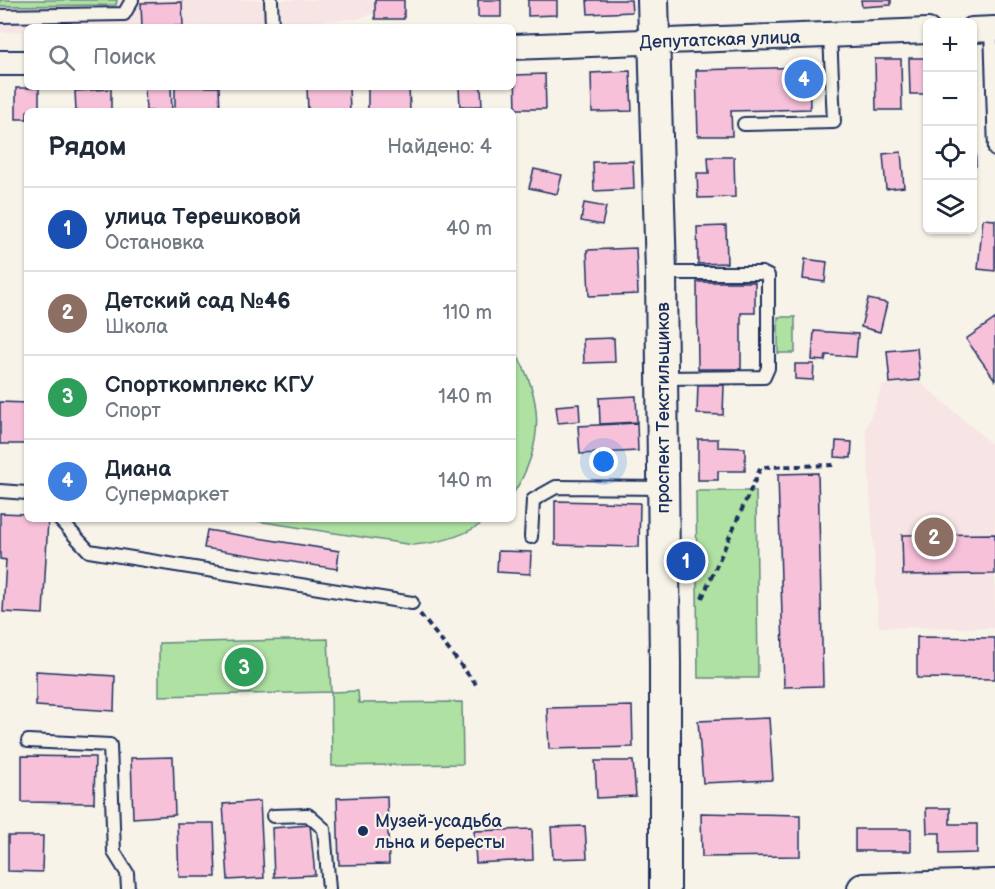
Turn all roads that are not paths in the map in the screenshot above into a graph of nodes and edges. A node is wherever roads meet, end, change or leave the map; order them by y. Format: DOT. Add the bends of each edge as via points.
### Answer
graph roads {
  1 [pos="132,0"];
  2 [pos="271,0"];
  3 [pos="652,0"];
  4 [pos="0,16"];
  5 [pos="272,24"];
  6 [pos="986,29"];
  7 [pos="923,31"];
  8 [pos="830,35"];
  9 [pos="653,42"];
  10 [pos="516,47"];
  11 [pos="0,63"];
  12 [pos="24,63"];
  13 [pos="744,124"];
  14 [pos="995,150"];
  15 [pos="661,273"];
  16 [pos="662,378"];
  17 [pos="663,489"];
  18 [pos="0,491"];
  19 [pos="24,493"];
  20 [pos="62,522"];
  21 [pos="531,537"];
  22 [pos="412,603"];
  23 [pos="28,741"];
  24 [pos="273,816"];
  25 [pos="995,885"];
  26 [pos="128,889"];
  27 [pos="329,889"];
  28 [pos="665,889"];
  29 [pos="863,889"];
  1 -- 4 [label="lane" via="124,14"];
  2 -- 5 [label="lane"];
  3 -- 9 [label="street, проспект Текстильщиков"];
  6 -- 14 [label="lane"];
  7 -- 8 [label="street, Депутатская улица"];
  8 -- 9 [label="street, Депутатская улица"];
  8 -- 13 [label="lane" via="834,122"];
  9 -- 10 [label="street, Депутатская улица"];
  9 -- 15 [label="street, проспект Текстильщиков"];
  11 -- 12 [label="street"];
  15 -- 16 [label="street, проспект Текстильщиков"];
  15 -- 16 [label="lane" via="768,276 768,368 764,377"];
  16 -- 17 [label="street, проспект Текстильщиков"];
  17 -- 21 [label="lane" via="556,487 533,500"];
  17 -- 28 [label="street, проспект Текстильщиков"];
  18 -- 19 [label="lane"];
  20 -- 22 [label="lane" via="89,551"];
  23 -- 26 [label="lane" via="110,745 114,852 126,873"];
  24 -- 27 [label="lane" via="308,815 324,829"];
  25 -- 29 [label="street"];
}
